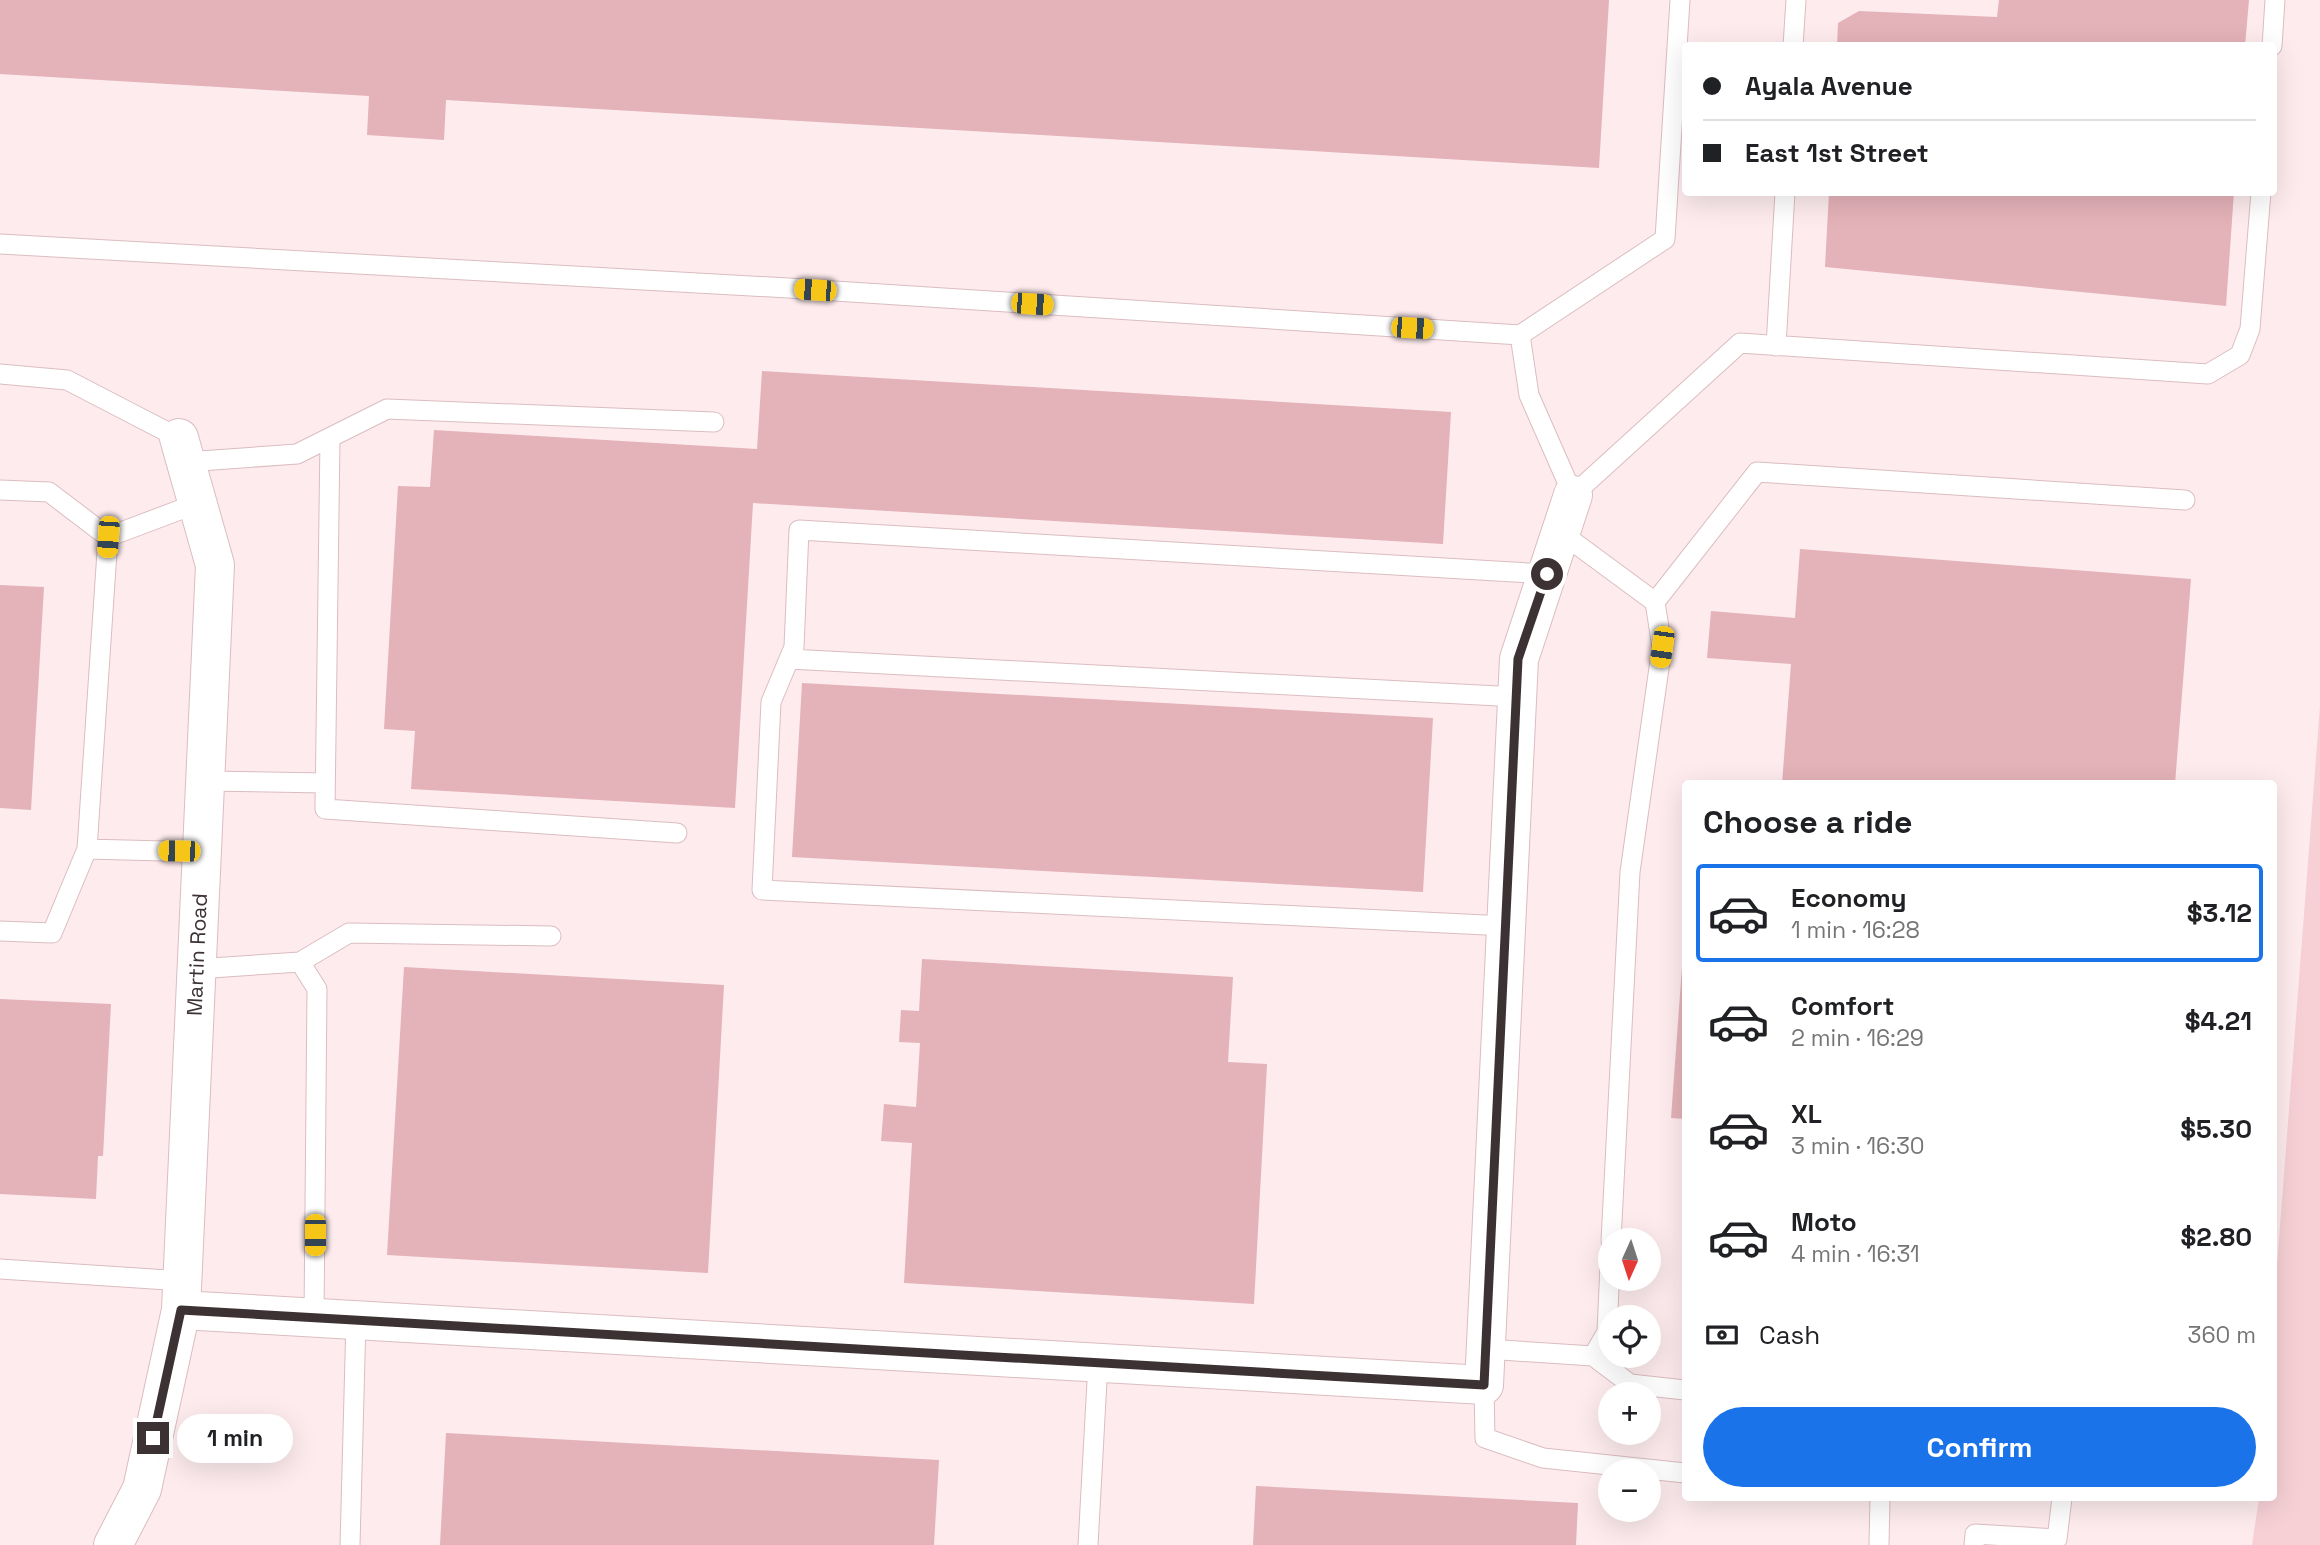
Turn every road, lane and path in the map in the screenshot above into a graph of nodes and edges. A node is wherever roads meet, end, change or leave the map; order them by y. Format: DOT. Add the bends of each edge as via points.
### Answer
graph roads {
  1 [pos="1679,0"];
  2 [pos="1796,0"];
  3 [pos="2275,0"];
  4 [pos="1793,42"];
  5 [pos="2272,42"];
  6 [pos="1785,196"];
  7 [pos="2261,196"];
  8 [pos="0,244"];
  9 [pos="1520,335"];
  10 [pos="1776,346"];
  11 [pos="0,374"];
  12 [pos="715,422"];
  13 [pos="330,438"];
  14 [pos="182,450"];
  15 [pos="0,490"];
  16 [pos="1573,495"];
  17 [pos="2185,500"];
  18 [pos="198,503"];
  19 [pos="1560,533"];
  20 [pos="108,537"];
  21 [pos="1547,574"];
  22 [pos="1655,602"];
  23 [pos="789,659"];
  24 [pos="1517,697"];
  25 [pos="205,781"];
  26 [pos="326,783"];
  27 [pos="677,832"];
  28 [pos="88,849"];
  29 [pos="202,852"];
  30 [pos="1506,926"];
  31 [pos="0,931"];
  32 [pos="551,936"];
  33 [pos="300,962"];
  34 [pos="196,969"];
  35 [pos="1612,1228"];
  36 [pos="0,1269"];
  37 [pos="1609,1292"];
  38 [pos="182,1295"];
  39 [pos="314,1317"];
  40 [pos="356,1320"];
  41 [pos="1592,1356"];
  42 [pos="1098,1363"];
  43 [pos="1485,1367"];
  44 [pos="1682,1390"];
  45 [pos="1682,1473"];
  46 [pos="1880,1501"];
  47 [pos="2062,1501"];
  48 [pos="113,1545"];
  49 [pos="350,1545"];
  50 [pos="1088,1545"];
  51 [pos="1879,1545"];
  52 [pos="1974,1545"];
  1 -- 9 [label="lane" via="1665,239"];
  2 -- 4 [label="lane"];
  3 -- 5 [label="lane"];
  6 -- 10 [label="lane"];
  7 -- 10 [label="lane" via="2250,329 2240,355 2208,374"];
  8 -- 9 [label="lane"];
  9 -- 16 [label="lane" via="1530,395"];
  10 -- 16 [label="lane" via="1740,343"];
  11 -- 14 [label="lane" via="67,380"];
  12 -- 13 [label="lane" via="387,409"];
  13 -- 14 [label="lane" via="297,454"];
  13 -- 26 [label="lane"];
  14 -- 18 [label="street, Martin Road"];
  15 -- 20 [label="lane" via="49,492"];
  16 -- 19 [label="street"];
  17 -- 22 [label="lane" via="1757,472"];
  18 -- 20 [label="lane"];
  18 -- 25 [label="street, Martin Road" via="215,565"];
  19 -- 21 [label="street"];
  19 -- 22 [label="lane"];
  20 -- 28 [label="lane"];
  21 -- 23 [label="lane" via="799,530 794,647"];
  21 -- 24 [label="street" via="1518,659"];
  22 -- 35 [label="lane" via="1662,647 1630,872"];
  23 -- 24 [label="lane"];
  23 -- 30 [label="lane" via="771,702 762,890"];
  24 -- 30 [label="street"];
  25 -- 26 [label="lane"];
  25 -- 29 [label="street, Martin Road"];
  26 -- 27 [label="lane" via="325,809"];
  28 -- 29 [label="lane"];
  28 -- 31 [label="lane" via="52,933"];
  29 -- 34 [label="street, Martin Road"];
  30 -- 43 [label="street"];
  32 -- 33 [label="lane" via="349,933"];
  33 -- 34 [label="lane"];
  33 -- 39 [label="lane" via="317,989"];
  34 -- 38 [label="street, Martin Road"];
  36 -- 38 [label="lane"];
  37 -- 41 [label="lane" via="1607,1332"];
  38 -- 39 [label="street"];
  38 -- 48 [label="street, Martin Road" via="142,1489"];
  39 -- 40 [label="street"];
  40 -- 42 [label="street"];
  40 -- 49 [label="lane"];
  41 -- 43 [label="lane"];
  41 -- 44 [label="lane" via="1630,1384"];
  42 -- 43 [label="street"];
  42 -- 50 [label="lane"];
  43 -- 45 [label="lane" via="1485,1438 1543,1458"];
  46 -- 51 [label="lane"];
  47 -- 52 [label="lane" via="2057,1539 1975,1534"];
}
